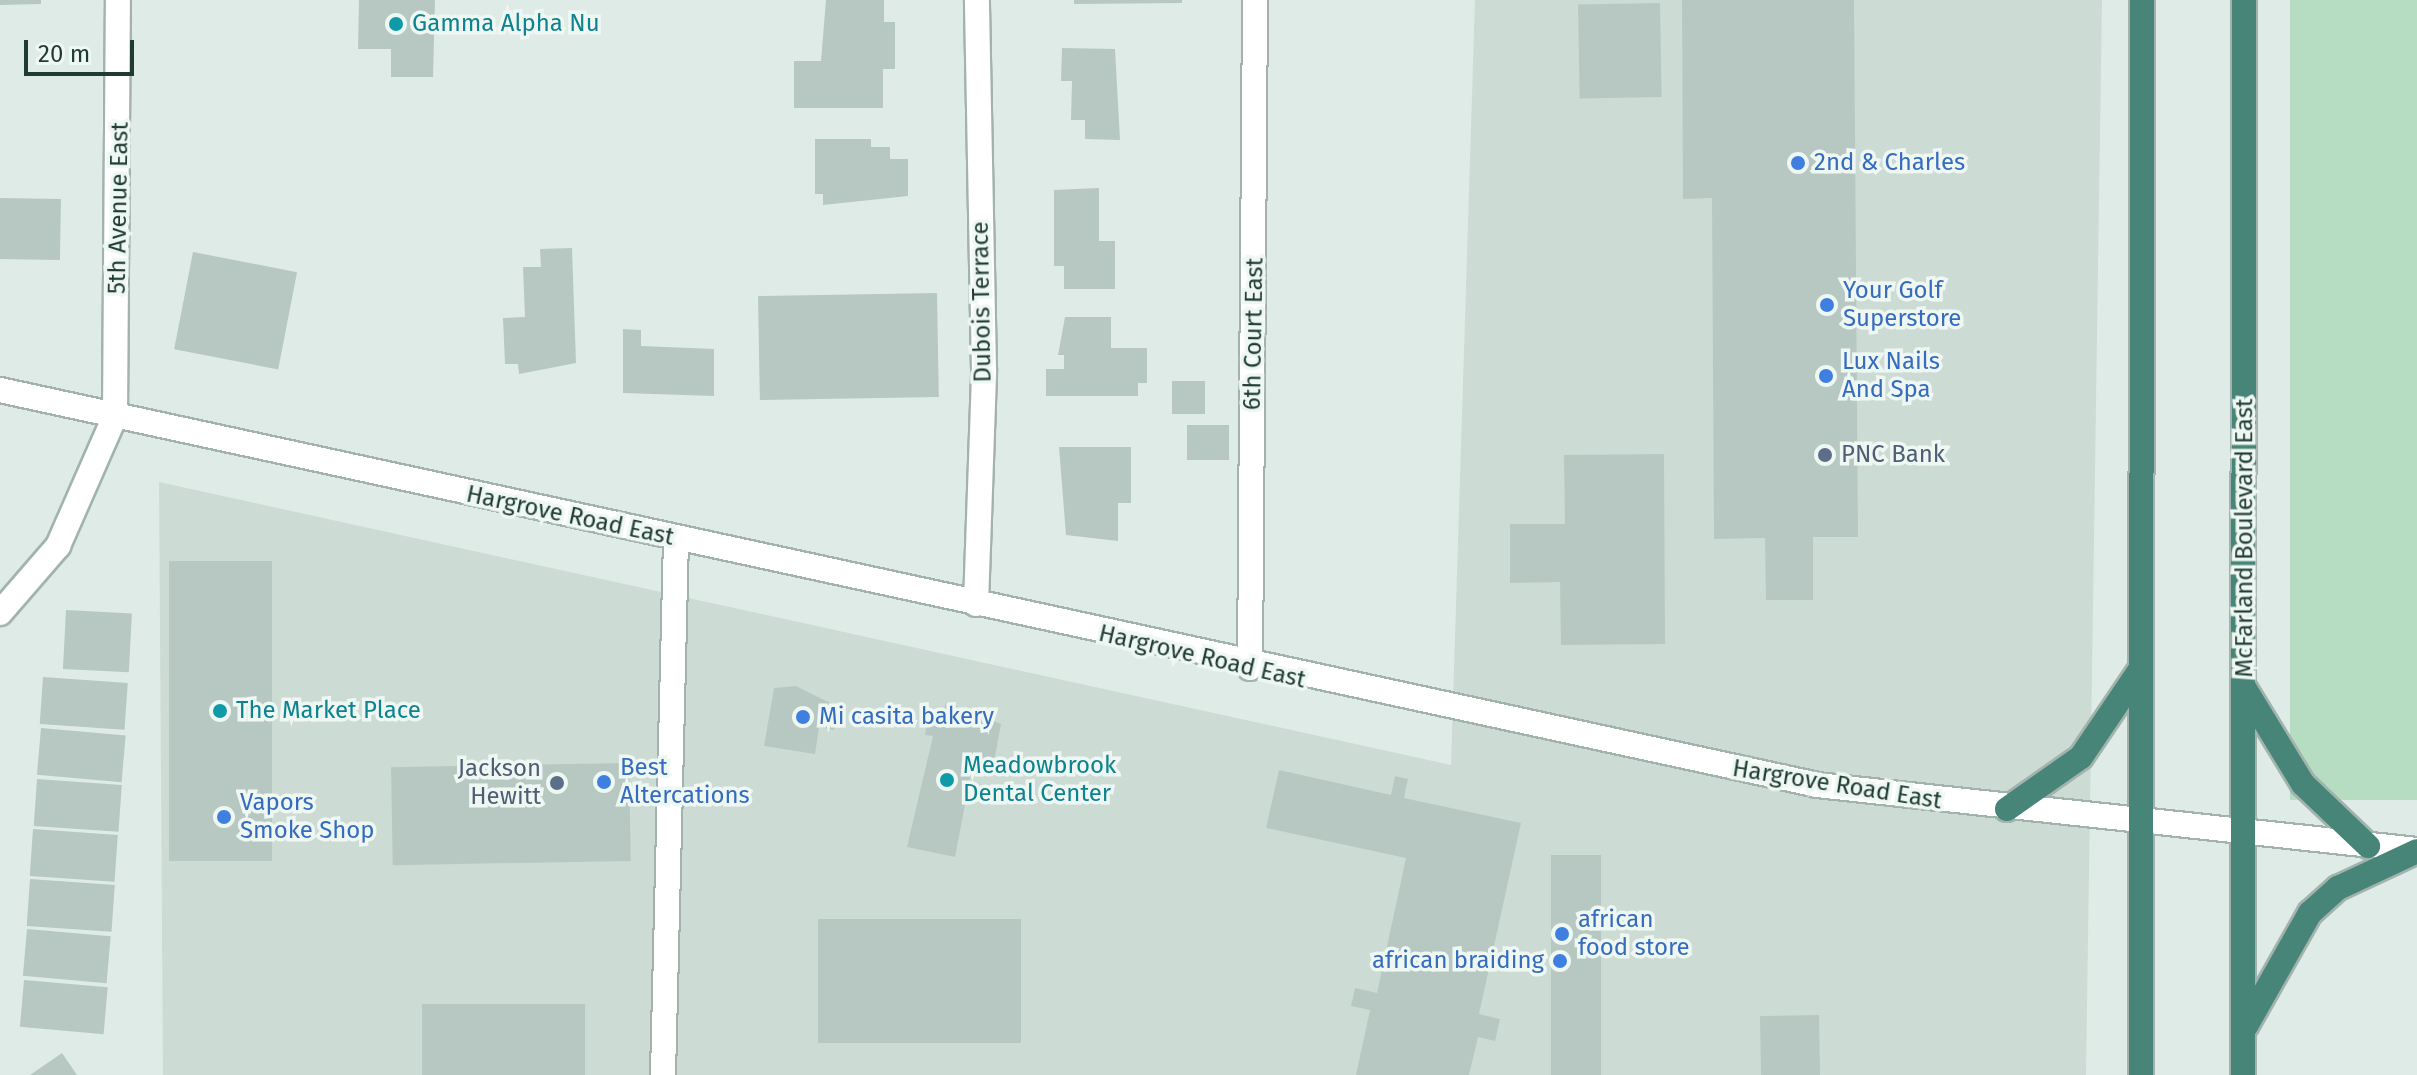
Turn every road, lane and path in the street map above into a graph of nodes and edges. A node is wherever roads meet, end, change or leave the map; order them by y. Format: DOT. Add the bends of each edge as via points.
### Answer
graph roads {
  1 [pos="118,0"];
  2 [pos="977,0"];
  3 [pos="1255,0"];
  4 [pos="2142,0"];
  5 [pos="2244,0"];
  6 [pos="0,390"];
  7 [pos="115,416"];
  8 [pos="676,539"];
  9 [pos="976,604"];
  10 [pos="0,613"];
  11 [pos="1250,668"];
  12 [pos="2140,670"];
  13 [pos="2245,689"];
  14 [pos="2007,809"];
  15 [pos="2140,821"];
  16 [pos="2243,833"];
  17 [pos="2368,846"];
  18 [pos="2417,851"];
  19 [pos="2243,1032"];
  20 [pos="663,1075"];
  21 [pos="2141,1075"];
  22 [pos="2243,1075"];
  1 -- 7 [label="main road, 5th Avenue East"];
  2 -- 9 [label="main road, Dubois Terrace" via="984,370"];
  3 -- 11 [label="main road, 6th Court East"];
  4 -- 12 [label="highway"];
  5 -- 13 [label="highway, McFarland Boulevard East"];
  6 -- 7 [label="main road, Hargrove Road East"];
  7 -- 8 [label="main road, Hargrove Road East"];
  7 -- 10 [label="main road" via="58,546"];
  8 -- 9 [label="main road, Hargrove Road East"];
  8 -- 20 [label="main road"];
  9 -- 11 [label="main road, Hargrove Road East"];
  11 -- 14 [label="main road, Hargrove Road East" via="1817,785"];
  12 -- 14 [label="highway" via="2081,757"];
  12 -- 15 [label="highway"];
  13 -- 16 [label="highway, McFarland Boulevard East"];
  13 -- 17 [label="highway" via="2303,784"];
  14 -- 15 [label="main road, Hargrove Road East"];
  15 -- 16 [label="main road, Hargrove Road East"];
  15 -- 21 [label="highway"];
  16 -- 17 [label="main road, Hargrove Road East"];
  16 -- 19 [label="highway, McFarland Boulevard East"];
  17 -- 18 [label="main road, Hargrove Road East"];
  18 -- 19 [label="highway" via="2338,888 2310,913"];
  19 -- 22 [label="highway, McFarland Boulevard East"];
}
